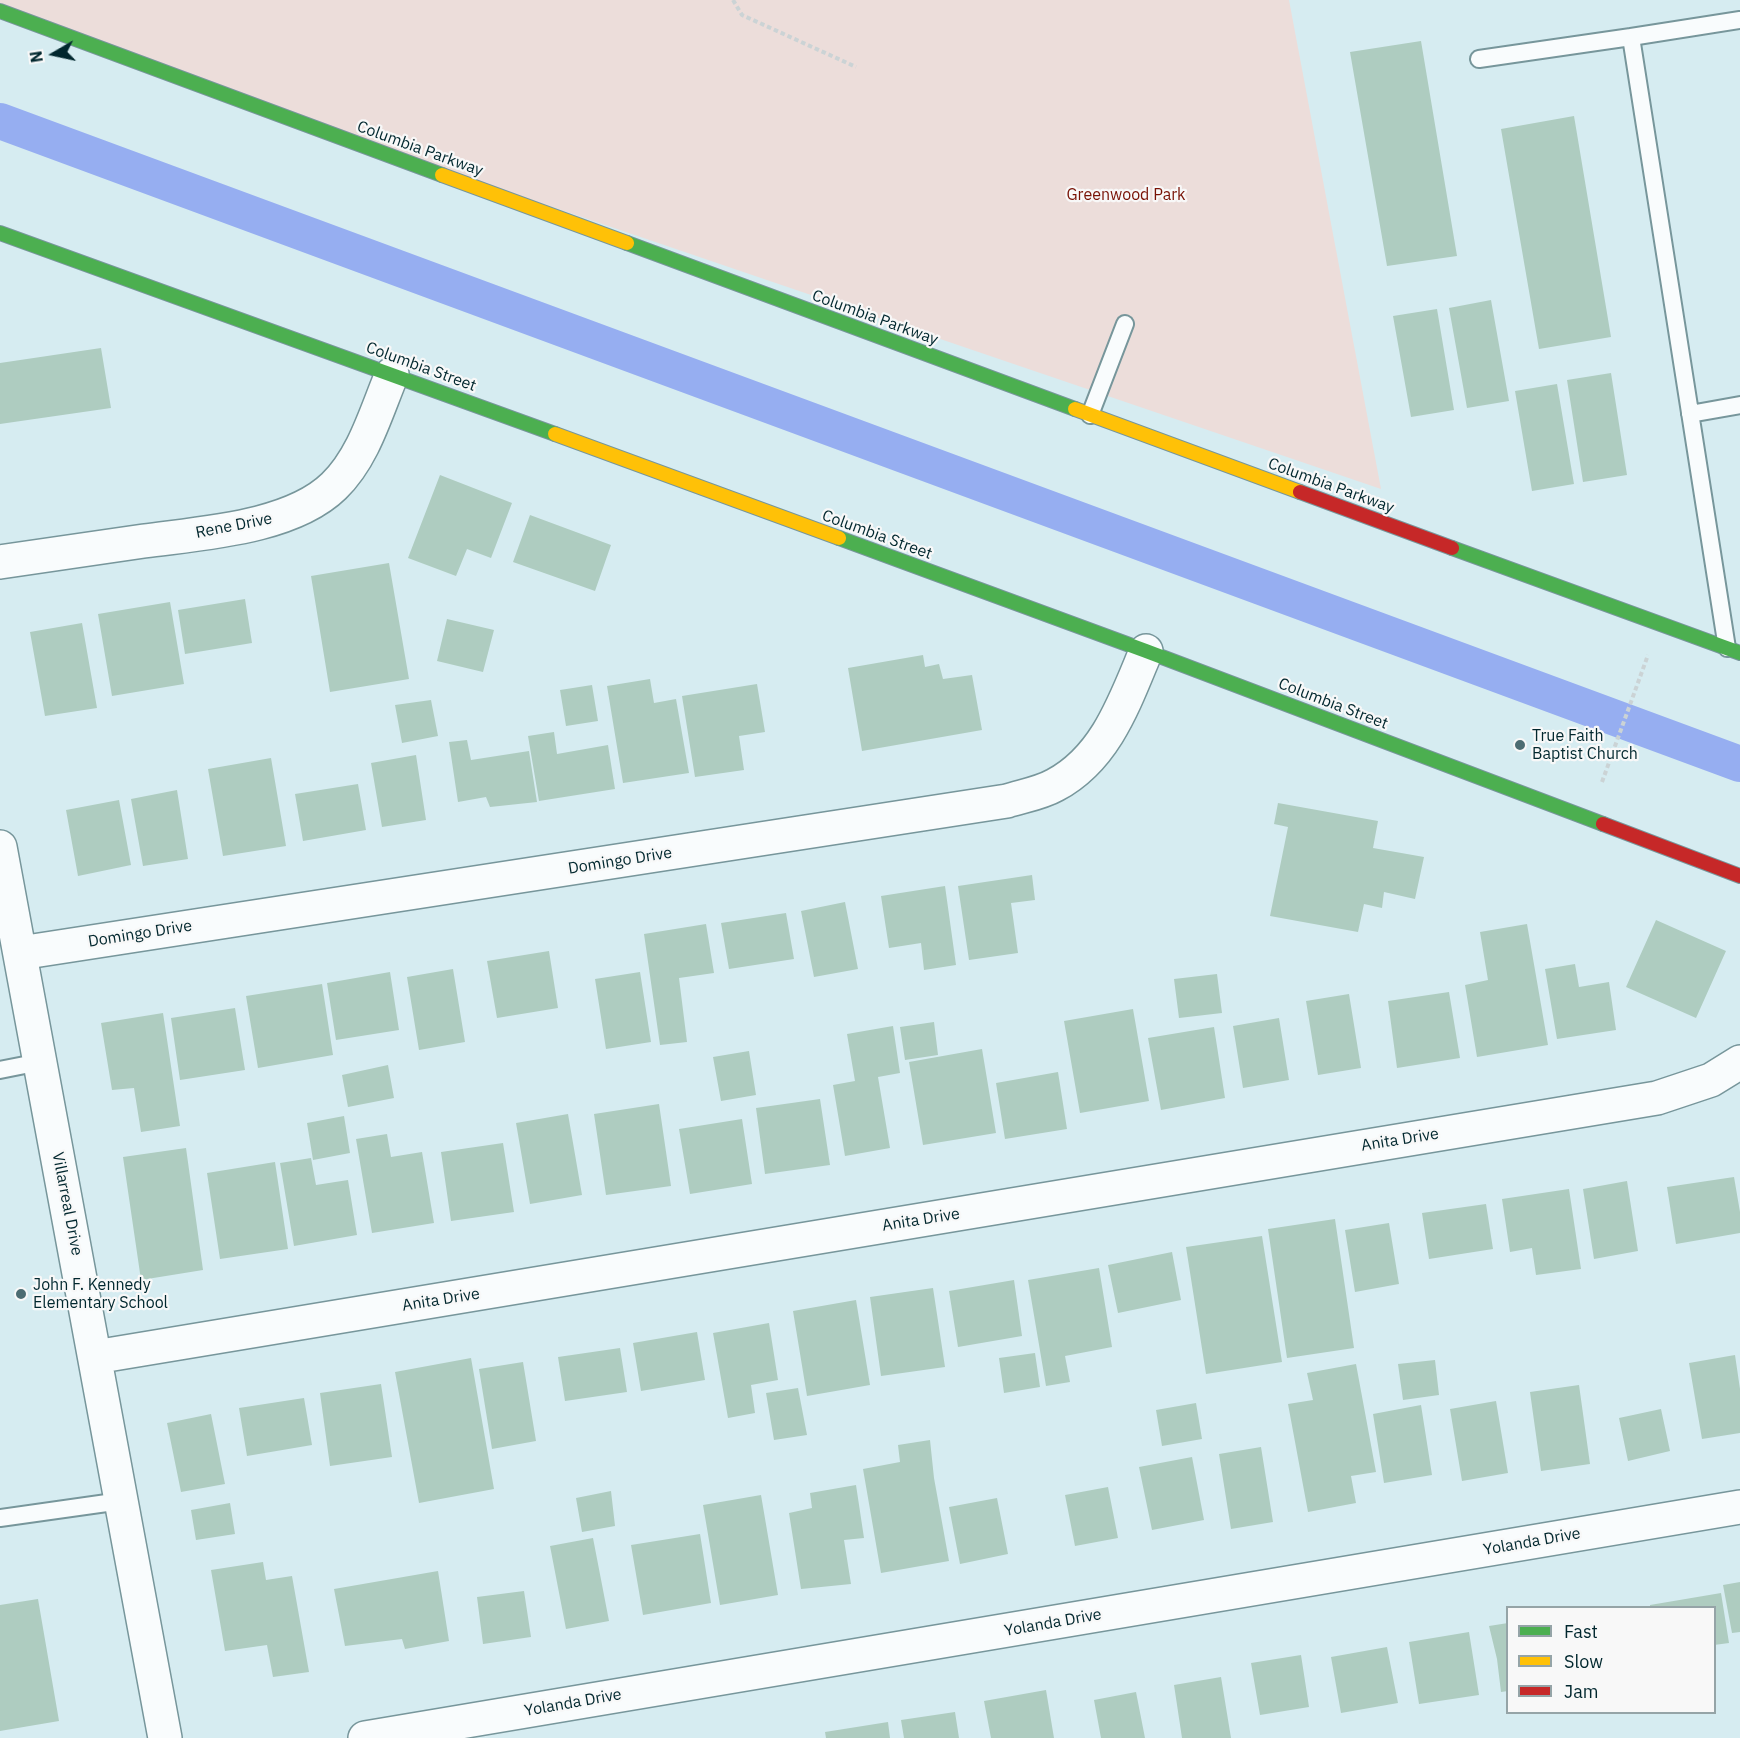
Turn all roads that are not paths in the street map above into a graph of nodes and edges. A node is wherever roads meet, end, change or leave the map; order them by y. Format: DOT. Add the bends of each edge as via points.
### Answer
graph roads {
  1 [pos="0,11"];
  2 [pos="1740,20"];
  3 [pos="1631,37"];
  4 [pos="1479,59"];
  5 [pos="0,233"];
  6 [pos="1125,324"];
  7 [pos="392,374"];
  8 [pos="1740,405"];
  9 [pos="1690,414"];
  10 [pos="1090,415"];
  11 [pos="0,562"];
  12 [pos="1734,650"];
  13 [pos="1146,651"];
  14 [pos="0,847"];
  15 [pos="1740,876"];
  16 [pos="12,936"];
  17 [pos="40,1062"];
  18 [pos="1740,1062"];
  19 [pos="0,1070"];
  20 [pos="95,1357"];
  21 [pos="121,1501"];
  22 [pos="1740,1508"];
  23 [pos="0,1518"];
  24 [pos="165,1738"];
  25 [pos="365,1738"];
  1 -- 10 [label="street, Columbia Parkway"];
  2 -- 3 [label="lane"];
  3 -- 4 [label="lane"];
  3 -- 9 [label="lane"];
  5 -- 7 [label="street, Columbia Street"];
  6 -- 10 [label="lane"];
  7 -- 11 [label="street, Rene Drive" via="356,460 316,501 284,516 238,528"];
  7 -- 13 [label="street, Columbia Street"];
  8 -- 9 [label="lane"];
  9 -- 12 [label="lane"];
  10 -- 12 [label="street, Columbia Parkway"];
  13 -- 15 [label="street, Columbia Street"];
  13 -- 16 [label="street, Domingo Drive" via="1107,736 1081,767 1054,785 1007,801"];
  14 -- 16 [label="street, Villarreal Drive"];
  16 -- 17 [label="street, Villarreal Drive"];
  17 -- 19 [label="lane"];
  17 -- 20 [label="street, Villarreal Drive"];
  18 -- 20 [label="street, Anita Drive" via="1711,1080 1657,1098"];
  20 -- 21 [label="street, Villarreal Drive"];
  21 -- 23 [label="lane"];
  21 -- 24 [label="street, Villarreal Drive"];
  22 -- 25 [label="street, Yolanda Drive"];
}
